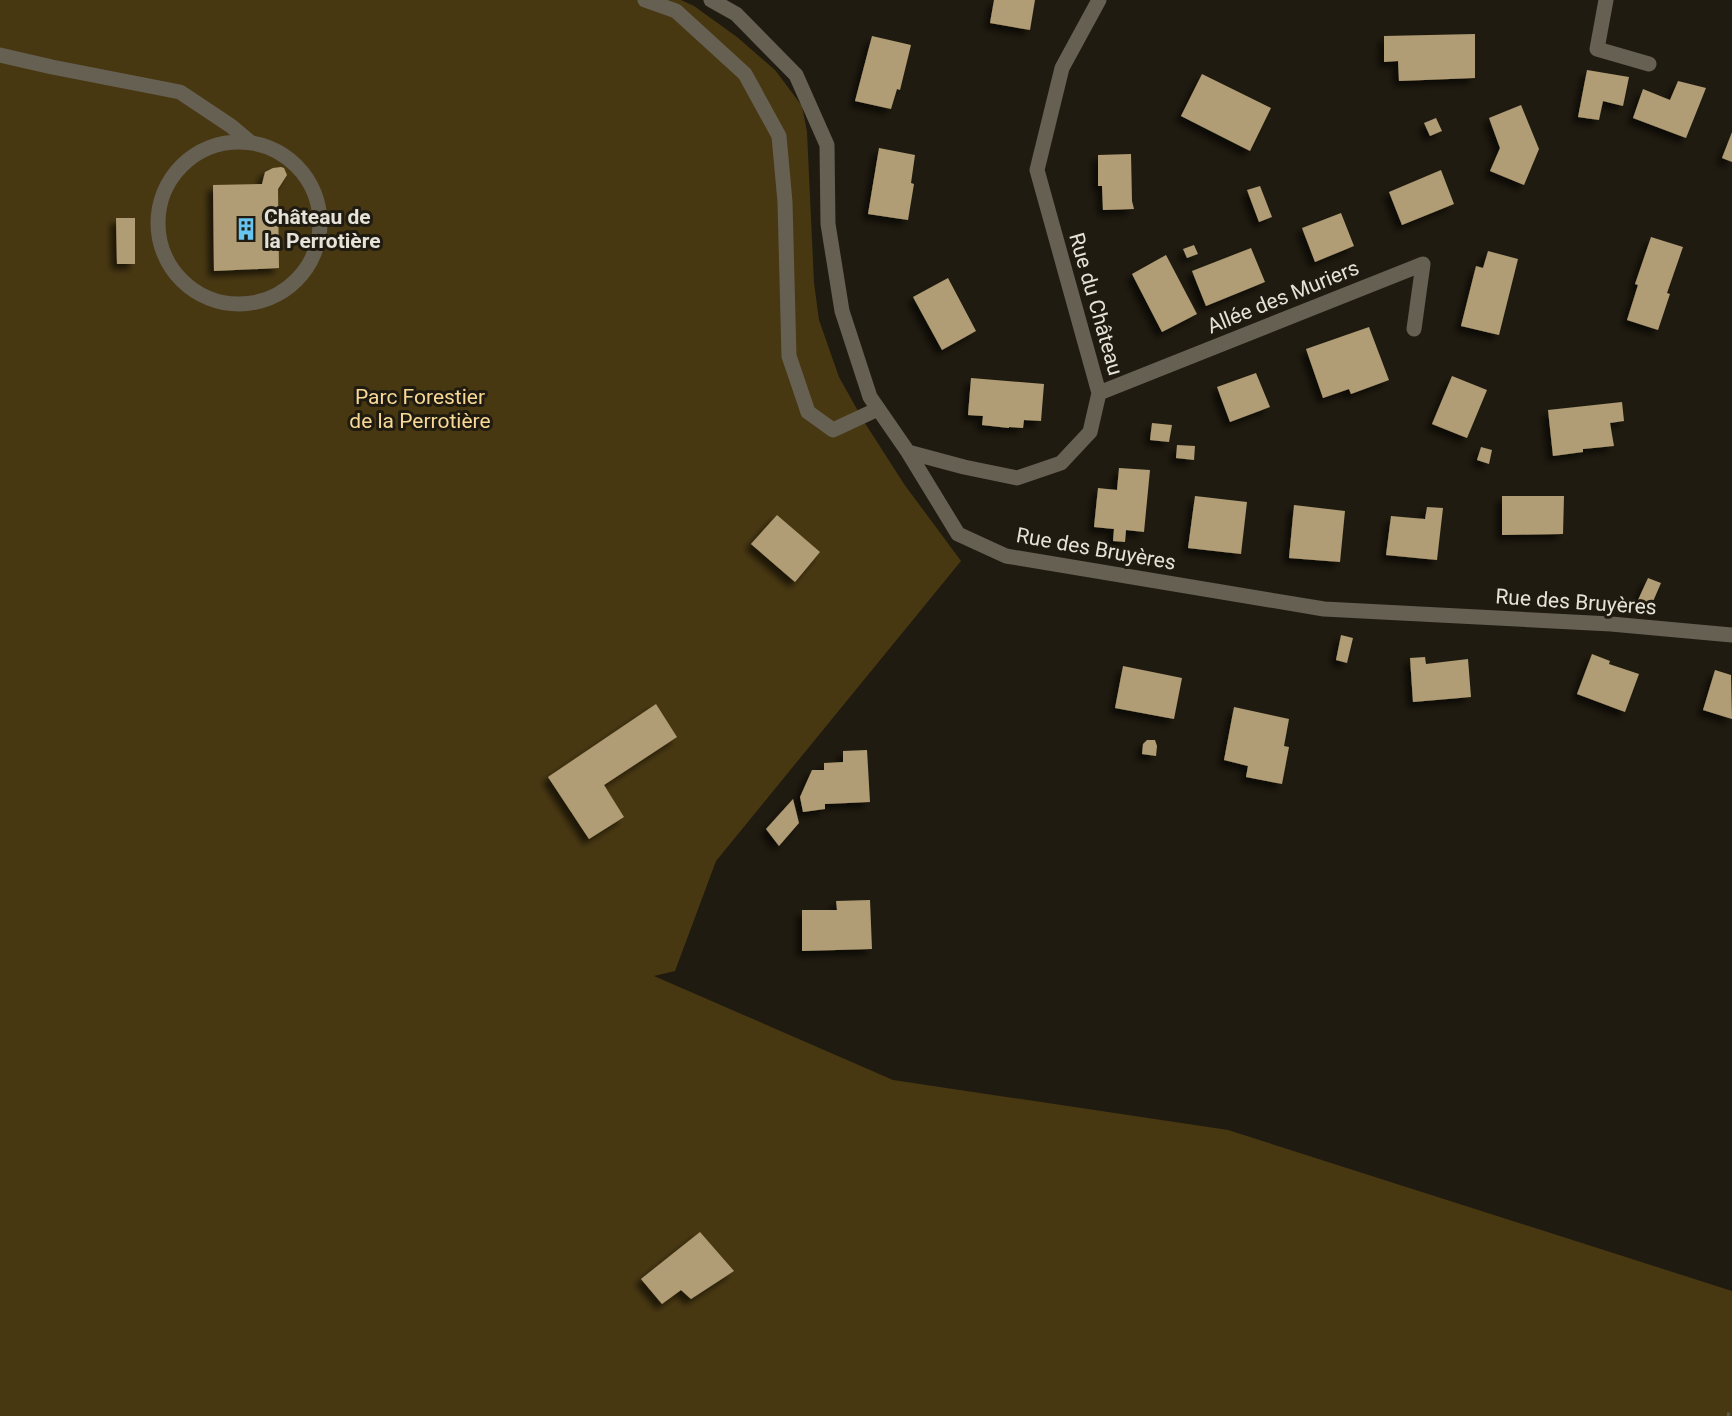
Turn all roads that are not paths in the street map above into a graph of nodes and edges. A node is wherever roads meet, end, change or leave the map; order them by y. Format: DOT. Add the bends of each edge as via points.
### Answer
graph roads {
  1 [pos="645,0"];
  2 [pos="711,0"];
  3 [pos="1099,0"];
  4 [pos="1606,0"];
  5 [pos="0,55"];
  6 [pos="1649,64"];
  7 [pos="250,142"];
  8 [pos="1414,329"];
  9 [pos="1099,393"];
  10 [pos="878,409"];
  11 [pos="908,452"];
  12 [pos="1732,636"];
  1 -- 10 [label="street" via="676,11 745,74 779,136 789,356 808,412 833,430"];
  2 -- 10 [label="street, Rue des Bruyères" via="736,14 796,75 827,145 828,224 842,311 870,397"];
  3 -- 9 [label="street, Rue du Château" via="1062,68 1037,170"];
  4 -- 6 [label="street" via="1597,49"];
  5 -- 7 [label="street" via="180,92"];
  7 -- 7 [label="street" via="276,150 298,166 313,187 320,213 319,239 310,264 293,284 271,298 245,304 219,302 194,291 174,272 162,248 158,220 161,202 177,170 198,153 223,143"];
  8 -- 9 [label="street, Allée des Muriers" via="1422,264"];
  9 -- 11 [label="street, Rue du Château" via="1090,432 1061,463 1017,478"];
  10 -- 11 [label="street, Rue des Bruyères"];
  11 -- 12 [label="street, Rue des Bruyères" via="958,534 1006,556 1324,609 1611,624"];
}
